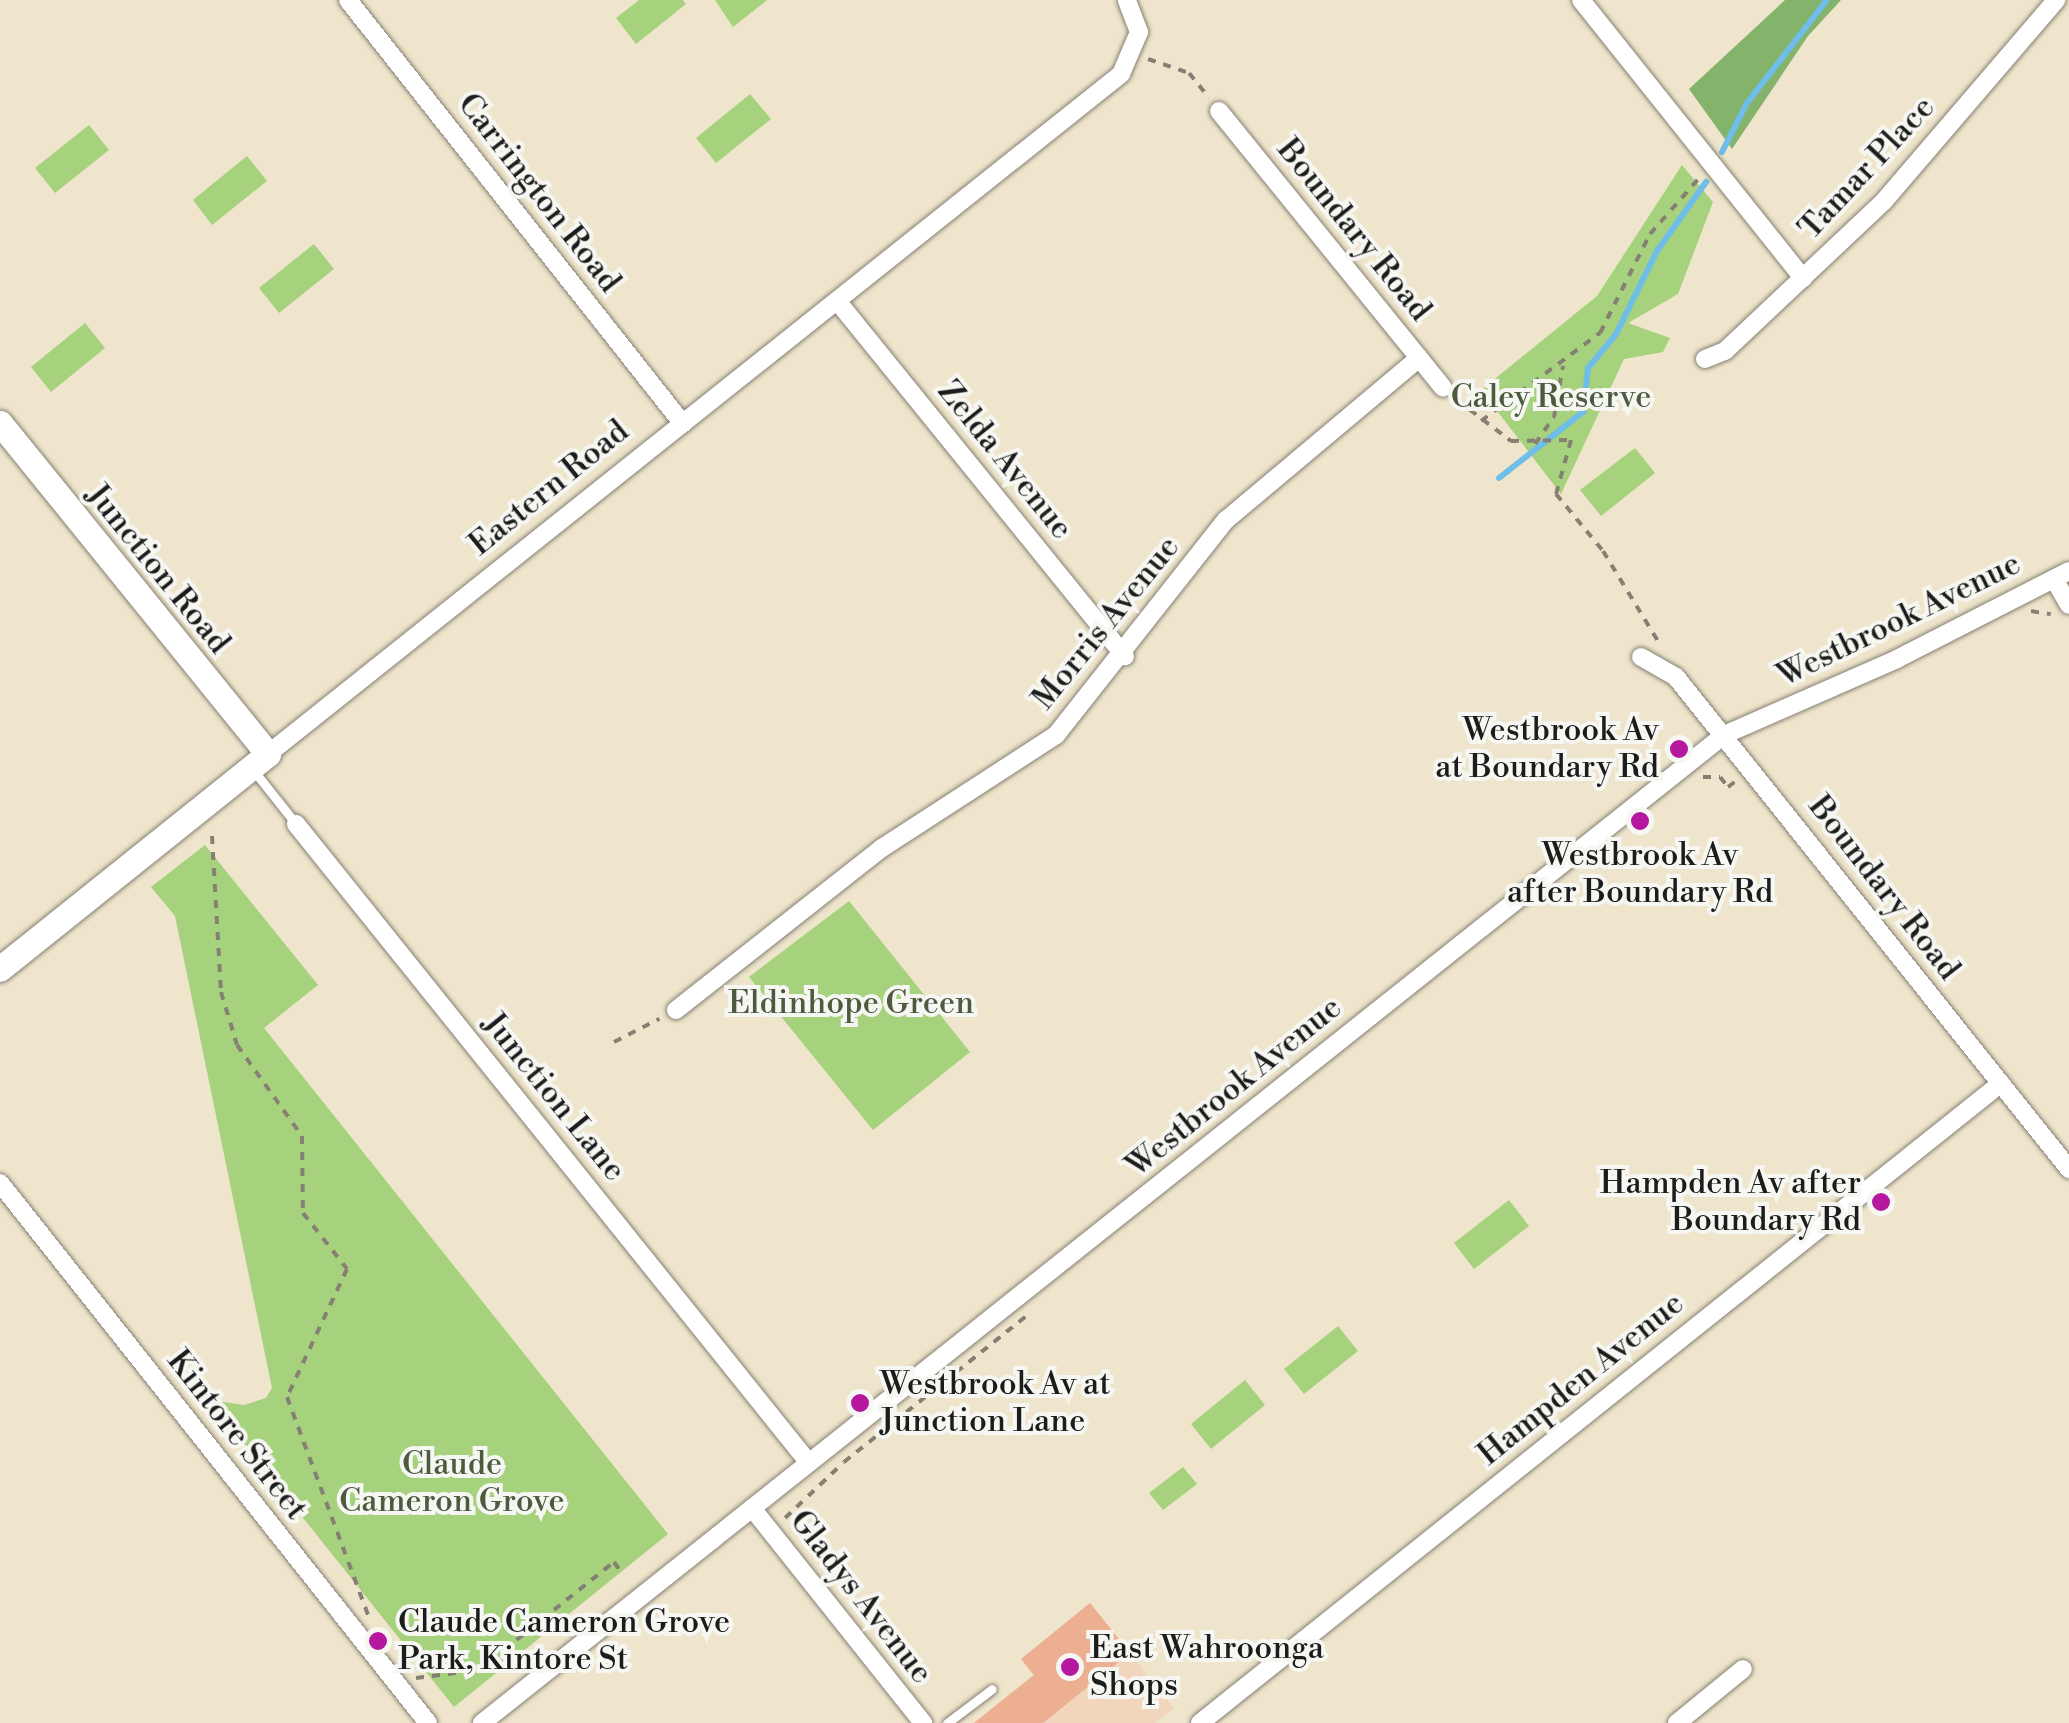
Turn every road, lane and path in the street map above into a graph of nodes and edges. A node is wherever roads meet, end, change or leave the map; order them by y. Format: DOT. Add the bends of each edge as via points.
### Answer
graph roads {
  1 [pos="348,0"];
  2 [pos="1127,0"];
  3 [pos="1582,0"];
  4 [pos="2056,0"];
  5 [pos="1134,54"];
  6 [pos="1219,111"];
  7 [pos="1713,165"];
  8 [pos="1803,278"];
  9 [pos="838,302"];
  10 [pos="1420,358"];
  11 [pos="1704,359"];
  12 [pos="1564,362"];
  13 [pos="1443,388"];
  14 [pos="1481,421"];
  15 [pos="0,423"];
  16 [pos="683,424"];
  17 [pos="1534,444"];
  18 [pos="2061,575"];
  19 [pos="2069,605"];
  20 [pos="1125,656"];
  21 [pos="1641,657"];
  22 [pos="1676,677"];
  23 [pos="1724,735"];
  24 [pos="260,761"];
  25 [pos="1736,781"];
  26 [pos="1687,789"];
  27 [pos="296,824"];
  28 [pos="212,836"];
  29 [pos="0,969"];
  30 [pos="676,1010"];
  31 [pos="614,1042"];
  32 [pos="2000,1083"];
  33 [pos="2069,1169"];
  34 [pos="0,1183"];
  35 [pos="1047,1300"];
  36 [pos="809,1463"];
  37 [pos="752,1508"];
  38 [pos="786,1518"];
  39 [pos="621,1572"];
  40 [pos="372,1626"];
  41 [pos="376,1659"];
  42 [pos="1743,1669"];
  43 [pos="992,1689"];
  44 [pos="428,1723"];
  45 [pos="482,1723"];
  46 [pos="922,1723"];
  47 [pos="947,1723"];
  48 [pos="1200,1723"];
  49 [pos="1677,1723"];
  1 -- 16 [label="street, Carrington Road"];
  2 -- 5 [label="street" via="1139,32"];
  3 -- 7 [label="street"];
  4 -- 8 [label="street, Tamar Place" via="1884,201"];
  5 -- 6 [label="path" via="1189,73"];
  5 -- 9 [label="street, Eastern Road" via="1122,74"];
  6 -- 10 [label="street, Boundary Road"];
  7 -- 8 [label="street"];
  7 -- 12 [label="path" via="1650,234 1600,333"];
  8 -- 11 [label="street, Tamar Place" via="1725,351"];
  9 -- 16 [label="street, Eastern Road"];
  9 -- 20 [label="street, Zelda Avenue"];
  10 -- 13 [label="street, Boundary Road"];
  10 -- 20 [label="street, Morris Avenue" via="1226,520"];
  12 -- 14 [label="path"];
  12 -- 17 [label="path" via="1554,418"];
  13 -- 14 [label="path"];
  14 -- 17 [label="path" via="1511,441"];
  15 -- 24 [label="main road, Junction Road"];
  16 -- 24 [label="street, Eastern Road"];
  17 -- 22 [label="path" via="1571,440 1556,494 1603,551"];
  18 -- 19 [label="street"];
  18 -- 23 [label="street, Westbrook Avenue" via="1898,659"];
  20 -- 30 [label="street, Morris Avenue" via="1056,735 882,848"];
  21 -- 22 [label="street, Boundary Road"];
  22 -- 23 [label="street, Boundary Road"];
  23 -- 32 [label="street, Boundary Road"];
  23 -- 36 [label="street, Westbrook Avenue"];
  24 -- 27 [label="lane, Junction Lane"];
  24 -- 29 [label="main road, Eastern Road"];
  25 -- 26 [label="path" via="1728,787 1720,778 1703,776"];
  27 -- 36 [label="street, Junction Lane"];
  28 -- 40 [label="path" via="221,992 237,1044 302,1136 303,1213 347,1269 288,1398"];
  30 -- 31 [label="path"];
  32 -- 33 [label="street, Boundary Road"];
  32 -- 48 [label="street, Hampden Avenue"];
  34 -- 41 [label="street, Kintore Street"];
  35 -- 38 [label="path" via="844,1462"];
  36 -- 37 [label="street, Westbrook Avenue"];
  37 -- 45 [label="street, Westbrook Avenue"];
  37 -- 46 [label="street, Gladys Avenue"];
  39 -- 41 [label="path" via="614,1562 479,1670 428,1672 419,1679"];
  41 -- 44 [label="street, Kintore Street"];
  42 -- 49 [label="street"];
  43 -- 47 [label="lane"];
}
